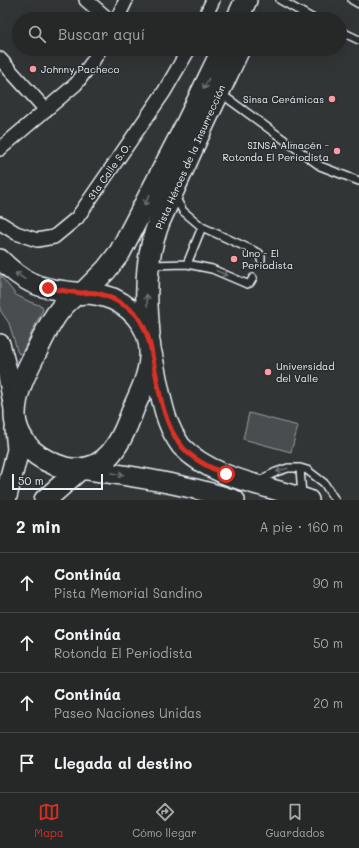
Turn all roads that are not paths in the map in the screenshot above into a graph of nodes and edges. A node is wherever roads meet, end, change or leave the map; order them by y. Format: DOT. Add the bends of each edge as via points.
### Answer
graph roads {
  1 [pos="86,0"];
  2 [pos="126,0"];
  3 [pos="213,0"];
  4 [pos="246,0"];
  5 [pos="262,0"];
  6 [pos="280,0"];
  7 [pos="352,0"];
  8 [pos="359,4"];
  9 [pos="100,12"];
  10 [pos="120,12"];
  11 [pos="207,12"];
  12 [pos="240,12"];
  13 [pos="256,12"];
  14 [pos="301,12"];
  15 [pos="347,34"];
  16 [pos="359,40"];
  17 [pos="96,56"];
  18 [pos="185,56"];
  19 [pos="220,56"];
  20 [pos="236,56"];
  21 [pos="0,58"];
  22 [pos="219,92"];
  23 [pos="46,110"];
  24 [pos="0,149"];
  25 [pos="359,181"];
  26 [pos="173,193"];
  27 [pos="0,223"];
  28 [pos="202,227"];
  29 [pos="0,259"];
  30 [pos="261,260"];
  31 [pos="187,264"];
  32 [pos="149,265"];
  33 [pos="253,278"];
  34 [pos="84,293"];
  35 [pos="149,339"];
  36 [pos="0,344"];
  37 [pos="15,416"];
  38 [pos="300,468"];
  39 [pos="80,469"];
  40 [pos="256,485"];
  41 [pos="213,497"];
  42 [pos="304,499"];
  43 [pos="5,500"];
  44 [pos="45,500"];
  45 [pos="235,500"];
  46 [pos="335,500"];
  1 -- 9 [label="street"];
  2 -- 10 [label="street"];
  3 -- 11 [label="street"];
  4 -- 12 [label="main road"];
  5 -- 13 [label="main road"];
  6 -- 14 [label="lane"];
  7 -- 8 [label="lane"];
  15 -- 16 [label="lane"];
  17 -- 23 [label="street" via="76,84"];
  18 -- 27 [label="street, 31a Calle S.O." via="164,92 77,218 54,237 37,240 16,233"];
  19 -- 34 [label="main road, Pista Héroes de la Insurrección, one-way" via="120,252"];
  20 -- 22 [label="main road, Pista Héroes de la Insurrección"];
  21 -- 23 [label="street"];
  22 -- 25 [label="lane" via="320,166"];
  22 -- 26 [label="main road, Pista Héroes de la Insurrección"];
  23 -- 24 [label="street"];
  26 -- 28 [label="lane" via="183,211"];
  26 -- 32 [label="main road, Pista Héroes de la Insurrección" via="155,235"];
  28 -- 30 [label="lane" via="259,253"];
  28 -- 31 [label="lane"];
  34 -- 29 [label="main road, one-way" via="61,291 32,283"];
  31 -- 32 [label="lane"];
  31 -- 33 [label="lane, one-way" via="212,269 247,284"];
  35 -- 32 [label="main road, Pista Héroes de la Insurrección, one-way"];
  34 -- 35 [label="main road" via="101,294 123,304 140,319"];
  34 -- 37 [label="main road, Pista Héroes de la Insurrección" via="76,295 66,303 50,324 21,385"];
  35 -- 39 [label="main road, Pista Héroes de la Insurrección" via="150,358 146,379 119,443 111,454 98,463 87,469"];
  35 -- 40 [label="main road" via="164,410 180,445 213,469"];
  36 -- 37 [label="main road"];
  37 -- 39 [label="main road" via="20,435 36,454 53,464"];
  37 -- 43 [label="main road" via="18,450"];
  38 -- 40 [label="lane, one-way" via="276,472"];
  38 -- 42 [label="lane"];
  38 -- 46 [label="lane" via="307,470 324,483"];
  39 -- 41 [label="main road, one-way" via="147,479"];
  39 -- 44 [label="main road"];
  40 -- 42 [label="main road"];
  41 -- 45 [label="main road"];
}
